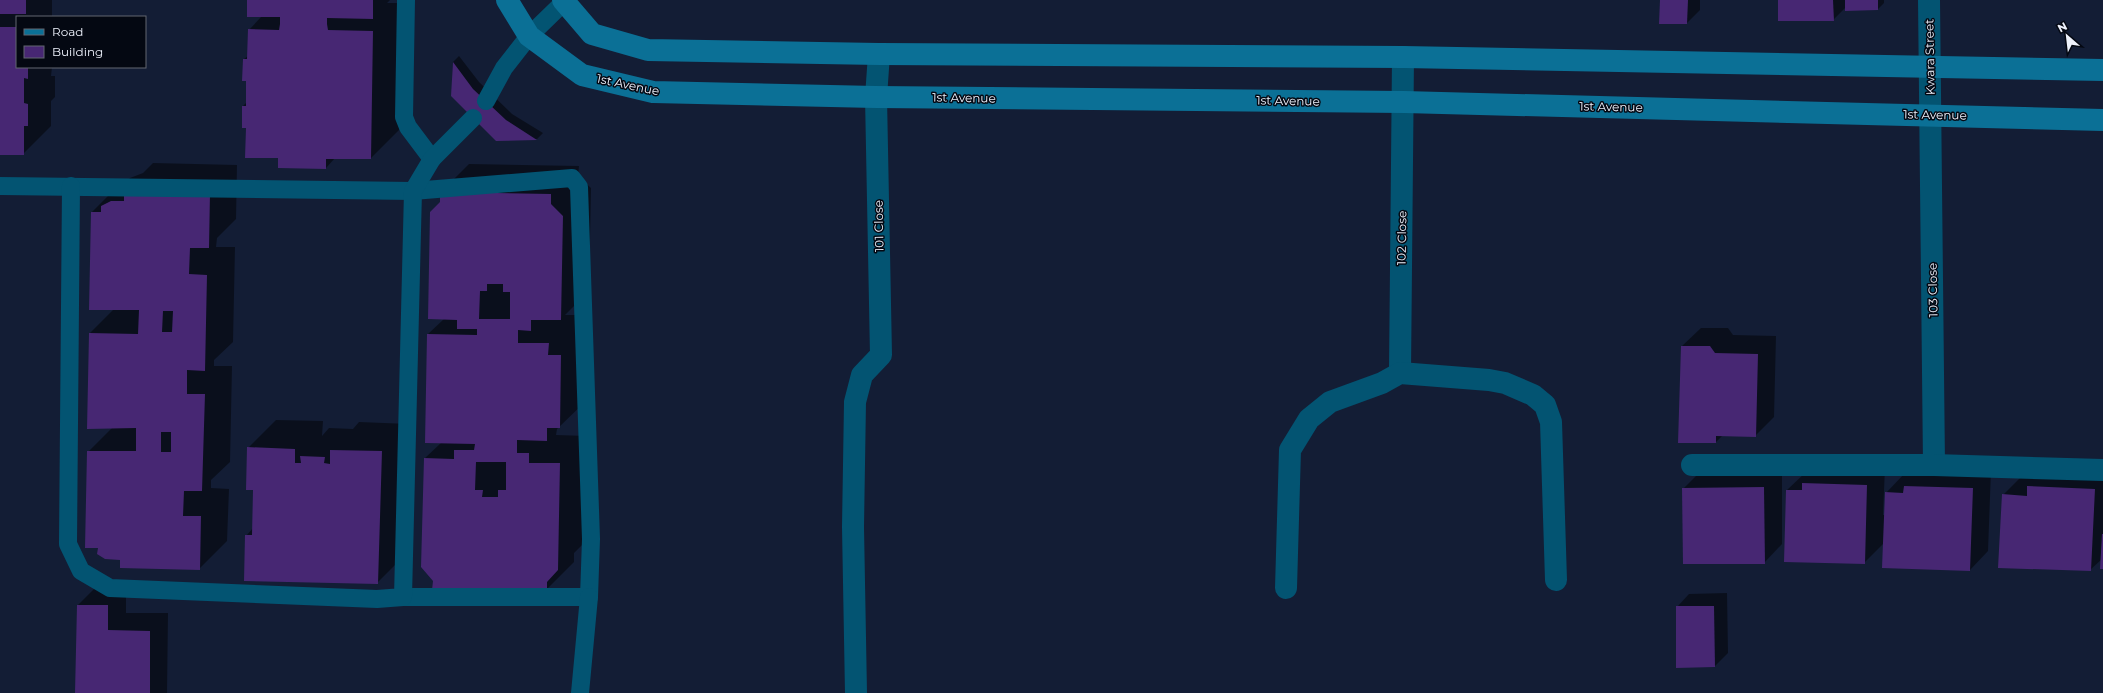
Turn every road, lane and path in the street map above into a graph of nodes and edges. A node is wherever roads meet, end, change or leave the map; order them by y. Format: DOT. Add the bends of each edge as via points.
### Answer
graph roads {
  1 [pos="406,0"];
  2 [pos="507,0"];
  3 [pos="1929,0"];
  4 [pos="563,1"];
  5 [pos="529,36"];
  6 [pos="879,54"];
  7 [pos="1403,57"];
  8 [pos="1929,65"];
  9 [pos="2103,70"];
  10 [pos="876,98"];
  11 [pos="486,101"];
  12 [pos="1404,102"];
  13 [pos="1931,115"];
  14 [pos="473,118"];
  15 [pos="2103,120"];
  16 [pos="432,159"];
  17 [pos="0,186"];
  18 [pos="71,186"];
  19 [pos="414,191"];
  20 [pos="1400,373"];
  21 [pos="1692,465"];
  22 [pos="1934,465"];
  23 [pos="2103,470"];
  24 [pos="1556,580"];
  25 [pos="1286,588"];
  26 [pos="403,597"];
  27 [pos="589,597"];
  28 [pos="580,693"];
  29 [pos="856,693"];
  1 -- 16 [label="lane" via="404,117 408,127"];
  2 -- 5 [label="street, 1st Avenue"];
  3 -- 8 [label="street, Kwara Street"];
  4 -- 5 [label="lane"];
  4 -- 6 [label="street" via="592,34 648,50"];
  5 -- 10 [label="street, 1st Avenue" via="582,75 653,92"];
  5 -- 11 [label="lane" via="504,68"];
  6 -- 7 [label="street"];
  6 -- 10 [label="street, 101 Close"];
  7 -- 8 [label="street"];
  7 -- 12 [label="street, 102 Close"];
  8 -- 9 [label="street"];
  8 -- 13 [label="street, Kwara Street"];
  10 -- 12 [label="street, 1st Avenue"];
  10 -- 29 [label="street, 101 Close" via="882,355 862,375 855,402 853,527"];
  12 -- 13 [label="street, 1st Avenue"];
  12 -- 20 [label="street, 102 Close"];
  13 -- 15 [label="street, 1st Avenue"];
  13 -- 22 [label="street, 103 Close"];
  14 -- 16 [label="lane"];
  16 -- 19 [label="lane"];
  17 -- 18 [label="lane"];
  18 -- 19 [label="lane"];
  18 -- 26 [label="lane" via="68,544 81,571 110,588 377,599"];
  19 -- 26 [label="lane"];
  19 -- 27 [label="lane" via="572,178 579,187 591,539"];
  20 -- 24 [label="street" via="1505,383 1533,395 1545,406 1551,422"];
  20 -- 25 [label="street" via="1382,384 1330,402 1310,419 1290,450"];
  21 -- 22 [label="street"];
  22 -- 23 [label="street"];
  26 -- 27 [label="lane"];
  27 -- 28 [label="lane"];
}
